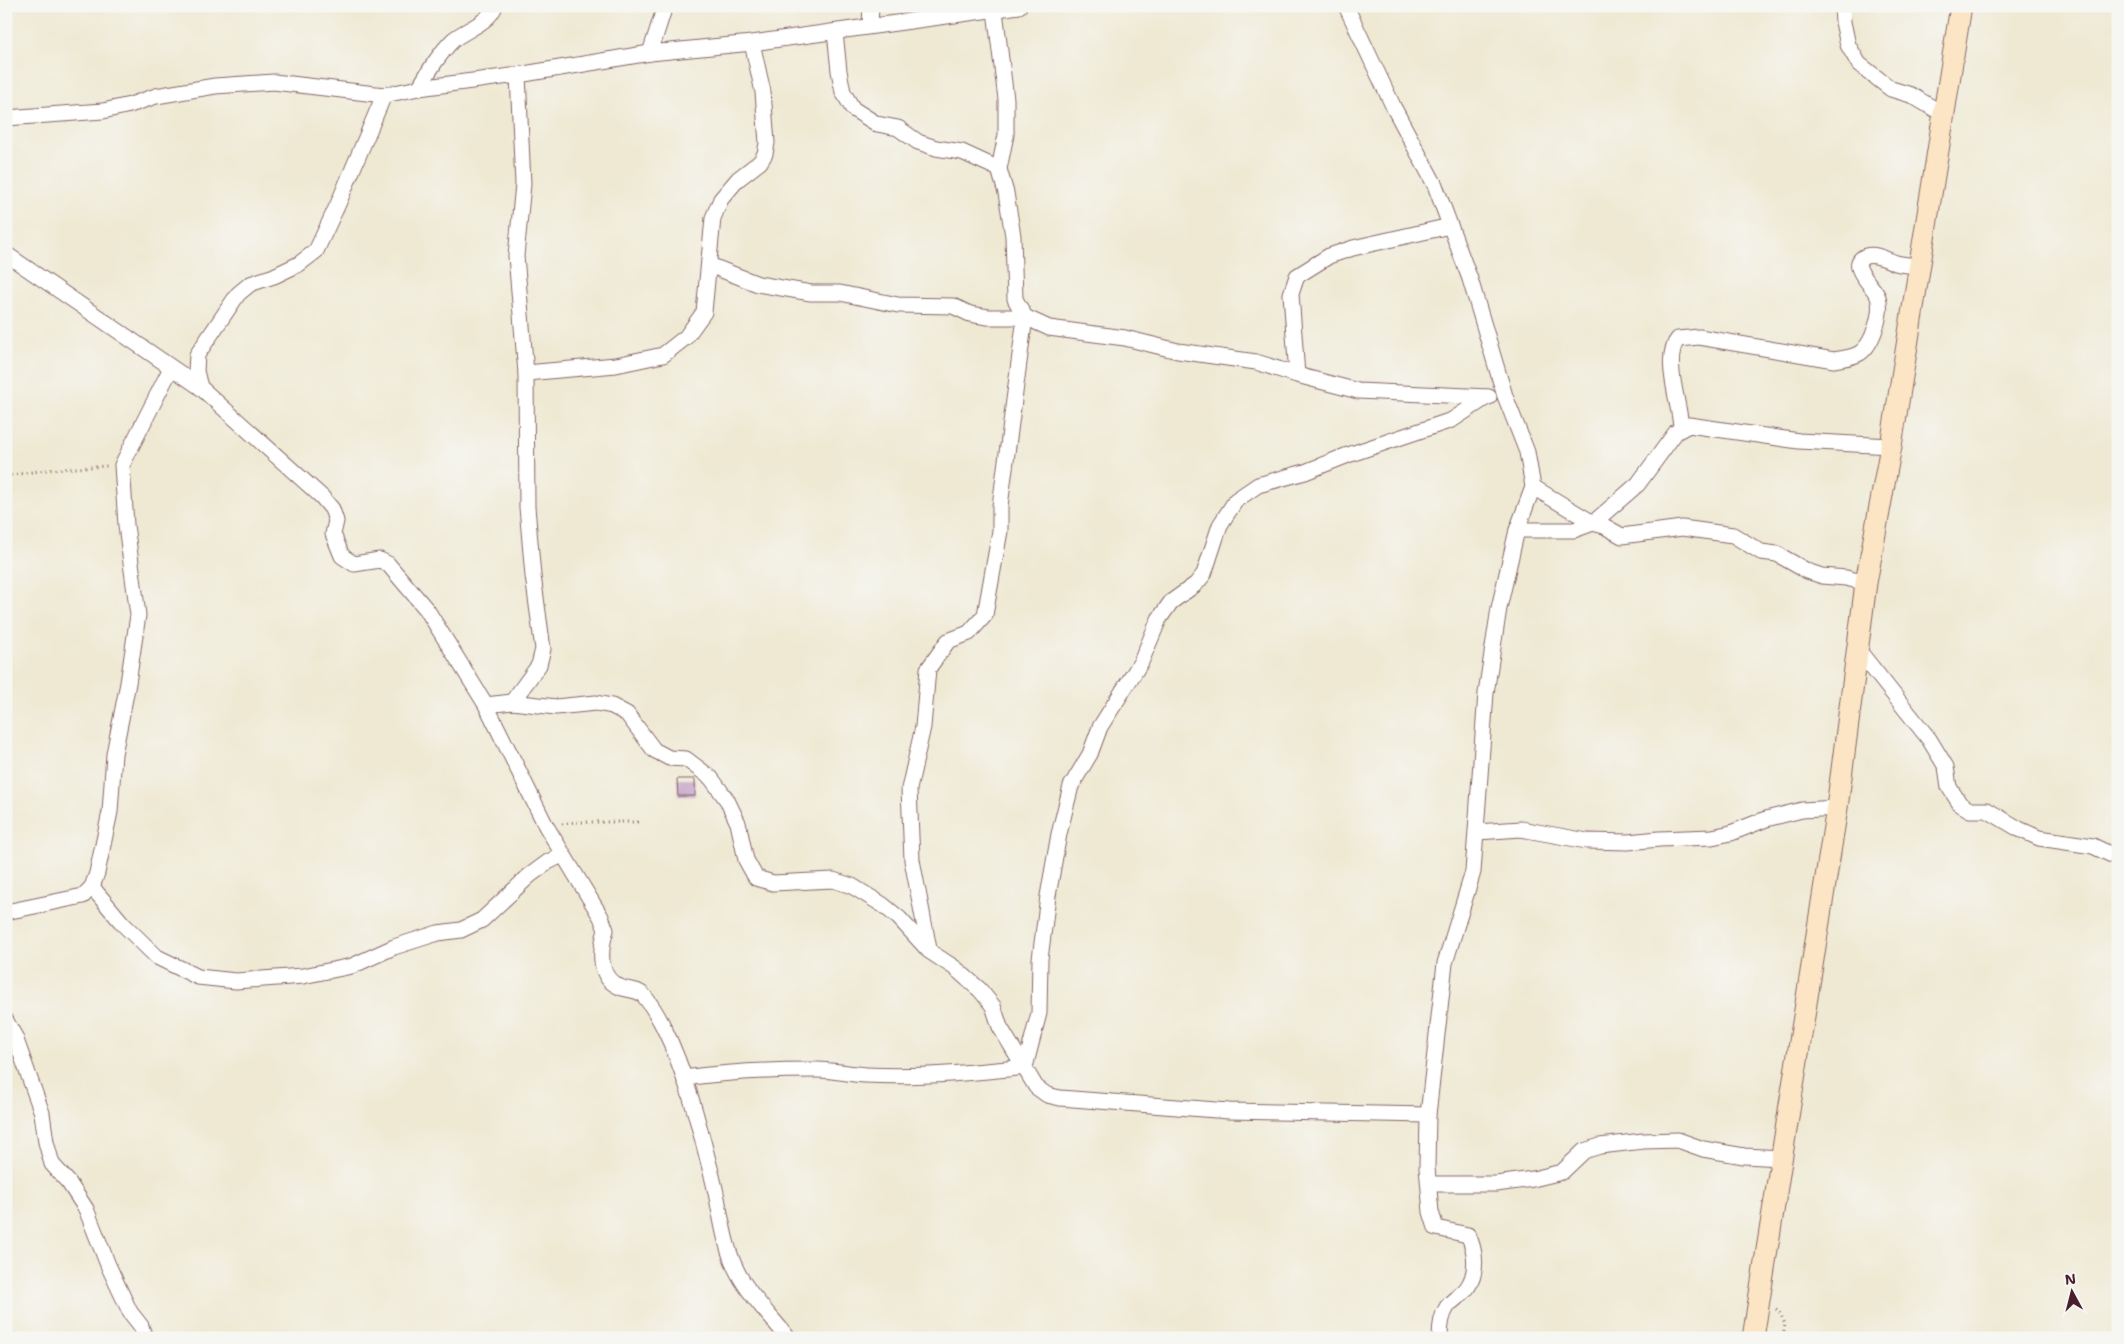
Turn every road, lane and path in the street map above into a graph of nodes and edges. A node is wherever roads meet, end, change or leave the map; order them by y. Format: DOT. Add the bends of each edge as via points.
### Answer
graph roads {
  1 [pos="495,6"];
  2 [pos="665,6"];
  3 [pos="871,6"];
  4 [pos="1019,6"];
  5 [pos="1346,6"];
  6 [pos="1842,6"];
  7 [pos="1961,6"];
  8 [pos="996,11"];
  9 [pos="870,25"];
  10 [pos="835,32"];
  11 [pos="752,43"];
  12 [pos="650,53"];
  13 [pos="518,75"];
  14 [pos="419,88"];
  15 [pos="384,95"];
  16 [pos="1943,114"];
  17 [pos="6,118"];
  18 [pos="999,169"];
  19 [pos="1450,226"];
  20 [pos="6,254"];
  21 [pos="709,265"];
  22 [pos="1918,266"];
  23 [pos="1025,317"];
  24 [pos="171,368"];
  25 [pos="526,373"];
  26 [pos="1296,375"];
  27 [pos="200,387"];
  28 [pos="1505,396"];
  29 [pos="1487,397"];
  30 [pos="1681,428"];
  31 [pos="1891,446"];
  32 [pos="122,465"];
  33 [pos="6,476"];
  34 [pos="1532,487"];
  35 [pos="1593,524"];
  36 [pos="1517,530"];
  37 [pos="1866,583"];
  38 [pos="1859,651"];
  39 [pos="512,702"];
  40 [pos="486,705"];
  41 [pos="1837,808"];
  42 [pos="638,822"];
  43 [pos="546,826"];
  44 [pos="1477,832"];
  45 [pos="562,855"];
  46 [pos="2118,858"];
  47 [pos="92,887"];
  48 [pos="6,912"];
  49 [pos="929,951"];
  50 [pos="6,1021"];
  51 [pos="1025,1067"];
  52 [pos="684,1078"];
  53 [pos="1428,1115"];
  54 [pos="1782,1158"];
  55 [pos="1429,1184"];
  56 [pos="787,1337"];
  57 [pos="144,1338"];
  58 [pos="1440,1338"];
  59 [pos="1754,1338"];
  1 -- 14 [label="street" via="482,22 454,39"];
  2 -- 12 [label="street"];
  3 -- 9 [label="street"];
  4 -- 8 [label="street"];
  5 -- 19 [label="street" via="1435,185"];
  6 -- 16 [label="street" via="1848,45 1859,64 1891,89 1911,94"];
  7 -- 16 [label="main road"];
  8 -- 9 [label="street"];
  8 -- 18 [label="street" via="1006,100 1006,135"];
  9 -- 10 [label="street"];
  10 -- 11 [label="street"];
  10 -- 18 [label="street" via="843,92 853,110 877,124 898,128 918,142 962,152"];
  11 -- 12 [label="street"];
  11 -- 21 [label="street" via="763,92 768,143 760,162 738,179 721,199 713,218"];
  12 -- 13 [label="street"];
  13 -- 14 [label="street"];
  13 -- 25 [label="street" via="523,184 516,256"];
  14 -- 15 [label="street"];
  15 -- 17 [label="street" via="274,82 215,86 156,96 130,106 103,111"];
  15 -- 27 [label="street" via="316,251 299,264 250,284 238,294 197,355"];
  16 -- 22 [label="main road"];
  18 -- 23 [label="street" via="1013,236 1015,299"];
  19 -- 26 [label="street" via="1353,248 1329,256 1297,276 1291,294"];
  19 -- 28 [label="street" via="1470,279"];
  20 -- 24 [label="street"];
  21 -- 23 [label="street" via="758,284 811,293 840,293 898,305 953,306 970,314 988,317"];
  21 -- 25 [label="street" via="704,312 686,338 663,355 616,365"];
  22 -- 30 [label="street" via="1896,263 1880,256 1866,256 1860,261 1862,275 1876,291 1879,305 1871,340 1860,353 1848,358 1834,360 1699,337 1678,339 1670,358"];
  22 -- 31 [label="main road"];
  23 -- 26 [label="street" via="1049,328 1256,362"];
  23 -- 49 [label="street" via="1000,506 1000,531 986,615 969,633 948,641 928,670 923,727 909,789 912,860"];
  24 -- 27 [label="street"];
  24 -- 32 [label="street"];
  25 -- 39 [label="street" via="527,507 543,648 539,665"];
  26 -- 29 [label="street" via="1358,391"];
  27 -- 40 [label="street" via="322,497 332,509 336,521 333,534 342,556 354,564 380,560 388,564 428,610"];
  28 -- 29 [label="street"];
  28 -- 34 [label="street" via="1528,452"];
  29 -- 51 [label="street" via="1452,420 1258,486 1236,500 1220,525 1204,574 1171,602 1159,619 1141,662 1100,727 1090,754 1071,786 1048,896 1040,959 1039,1013"];
  30 -- 31 [label="street" via="1689,425 1799,441"];
  30 -- 35 [label="street" via="1638,484"];
  31 -- 37 [label="main road"];
  32 -- 33 [label="path"];
  32 -- 47 [label="street" via="138,615 114,754 110,812"];
  34 -- 35 [label="street"];
  34 -- 36 [label="street"];
  35 -- 36 [label="street" via="1574,530"];
  35 -- 37 [label="street" via="1622,536 1682,528 1733,535 1761,552 1777,554 1807,571"];
  36 -- 44 [label="street" via="1499,608 1486,694"];
  37 -- 38 [label="main road"];
  38 -- 41 [label="main road"];
  38 -- 46 [label="street" via="1928,739 1946,767 1949,787 1960,804 1970,810 1987,810 2039,838 2093,846"];
  39 -- 40 [label="street"];
  39 -- 49 [label="street" via="556,707 596,703 612,706 627,714 654,750 669,758 686,758 711,778 738,823 746,860 756,878 773,883 833,880 852,886 899,918"];
  40 -- 43 [label="street"];
  41 -- 44 [label="street" via="1802,810 1712,837 1604,842 1521,829"];
  41 -- 54 [label="main road"];
  42 -- 43 [label="path" via="575,822"];
  43 -- 45 [label="street"];
  44 -- 53 [label="street" via="1473,872 1445,963"];
  45 -- 47 [label="street" via="529,876 482,920 461,930 438,933 394,947 352,966 303,976 236,981 198,978 157,957"];
  45 -- 52 [label="street" via="606,930 601,947 602,964 610,980 620,988 632,988 644,995 664,1027"];
  47 -- 48 [label="street" via="74,899"];
  49 -- 51 [label="street" via="980,990"];
  50 -- 57 [label="street" via="15,1037 42,1113 52,1164 86,1209 108,1265"];
  51 -- 52 [label="street" via="921,1075 866,1075 818,1070 730,1072"];
  51 -- 53 [label="street" via="1036,1087 1047,1095 1060,1098 1229,1111"];
  52 -- 56 [label="street" via="738,1274"];
  53 -- 55 [label="street"];
  54 -- 55 [label="street" via="1703,1149 1678,1140 1643,1141 1584,1150 1562,1172 1533,1179 1496,1184"];
  54 -- 59 [label="main road"];
  55 -- 58 [label="street" via="1436,1228 1468,1235 1475,1248 1472,1277 1467,1289 1447,1308 1440,1325"];
}
